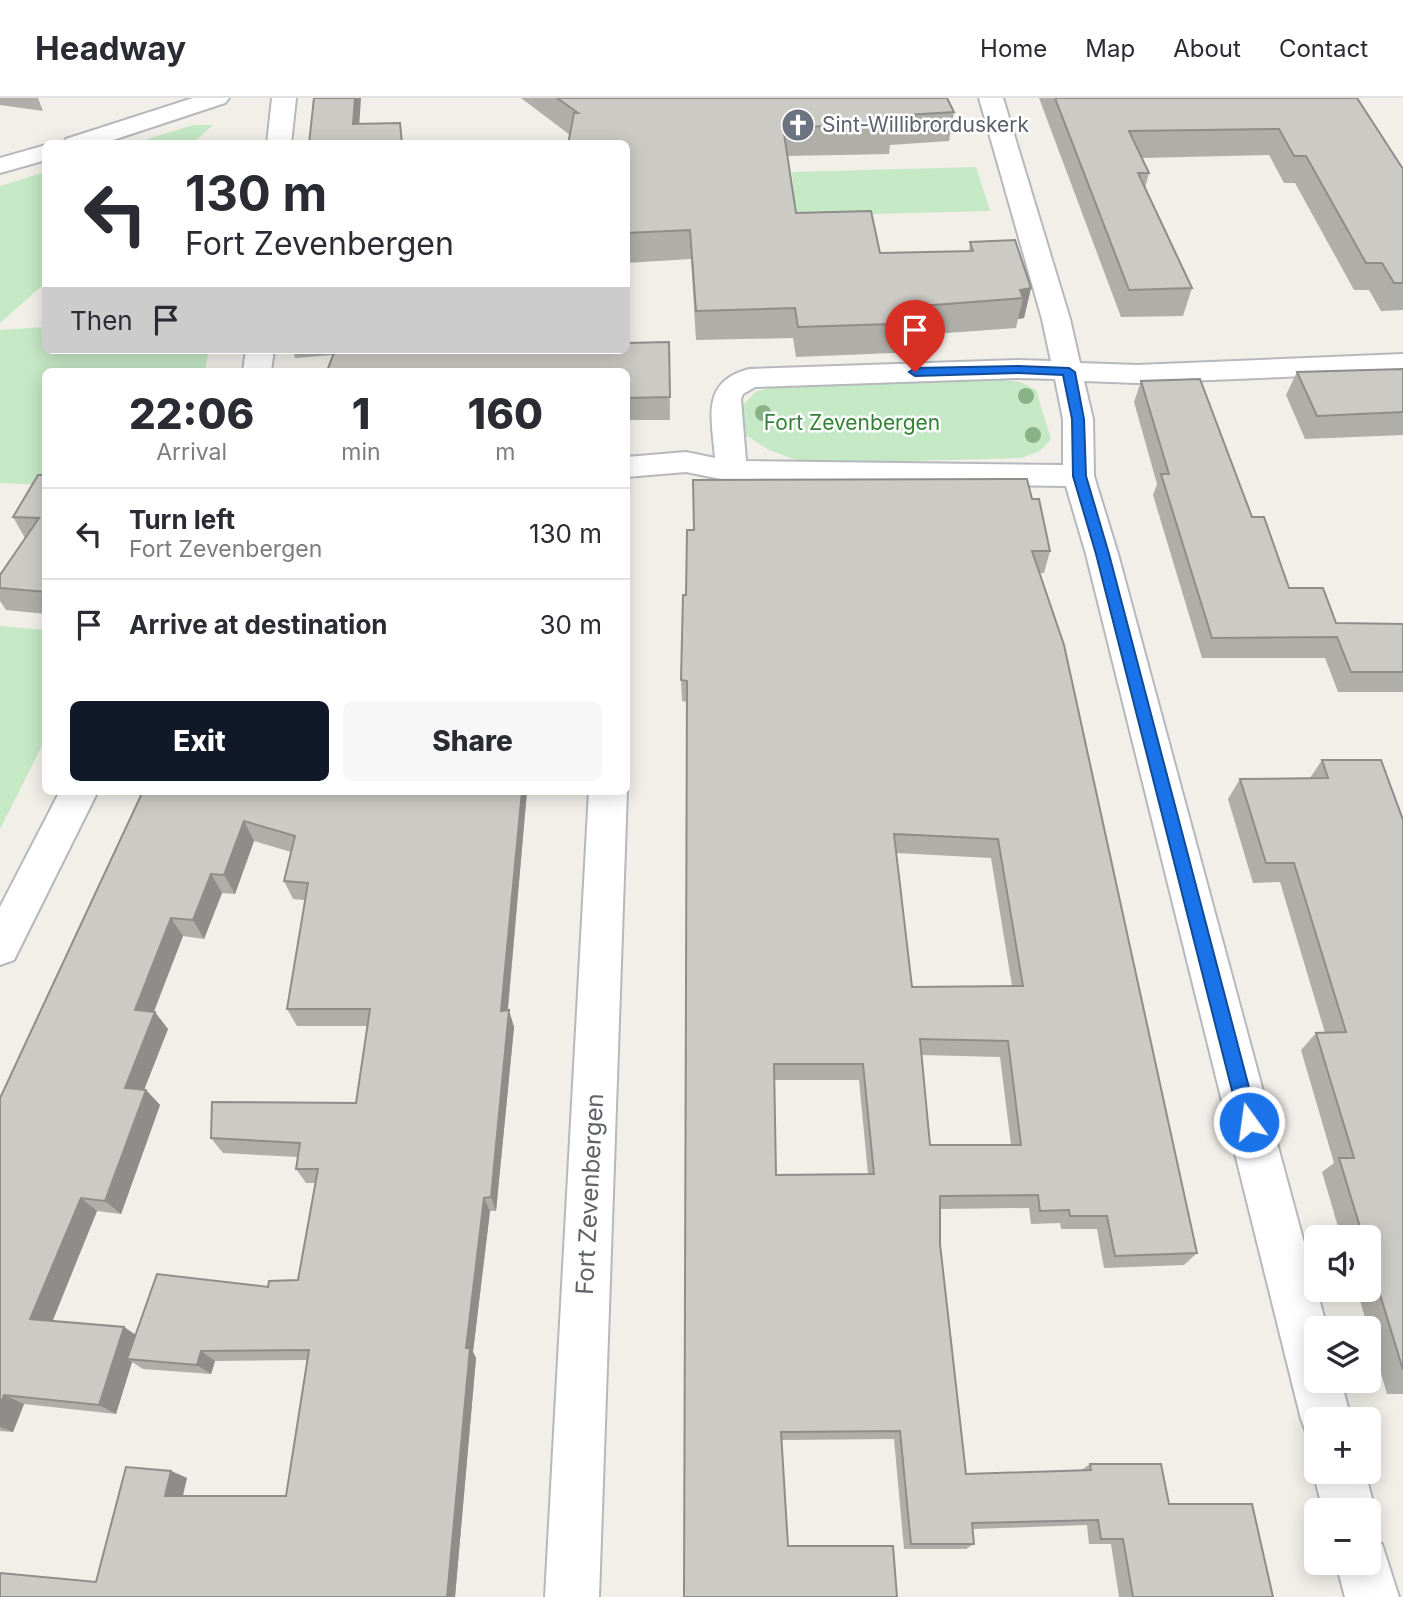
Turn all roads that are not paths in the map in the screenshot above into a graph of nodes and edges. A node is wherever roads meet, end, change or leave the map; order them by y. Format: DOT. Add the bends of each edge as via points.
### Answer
graph roads {
  1 [pos="217,98"];
  2 [pos="284,98"];
  3 [pos="991,98"];
  4 [pos="87,140"];
  5 [pos="279,140"];
  6 [pos="42,153"];
  7 [pos="0,166"];
  8 [pos="1403,363"];
  9 [pos="1069,372"];
  10 [pos="630,467"];
  11 [pos="731,471"];
  12 [pos="1079,476"];
  13 [pos="77,795"];
  14 [pos="608,795"];
  15 [pos="0,947"];
  16 [pos="1323,1407"];
  17 [pos="1366,1575"];
  18 [pos="572,1597"];
  19 [pos="1372,1597"];
  1 -- 4 [label="street"];
  2 -- 5 [label="street"];
  3 -- 9 [label="street"];
  6 -- 7 [label="street"];
  8 -- 9 [label="street" via="1137,374"];
  9 -- 11 [label="street" via="1018,369 748,377 732,388 726,399"];
  9 -- 12 [label="street" via="1078,419"];
  10 -- 11 [label="street" via="686,462"];
  11 -- 12 [label="street"];
  12 -- 16 [label="street"];
  13 -- 15 [label="street"];
  14 -- 18 [label="street, Fort Zevenbergen"];
  17 -- 19 [label="street"];
}
